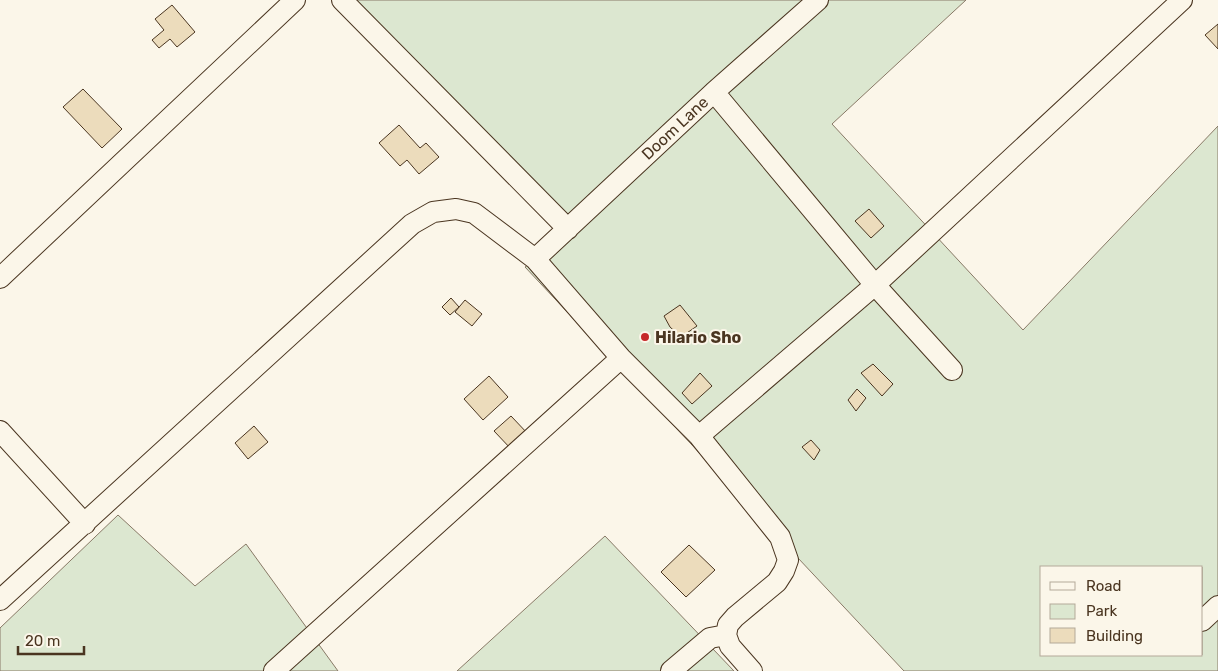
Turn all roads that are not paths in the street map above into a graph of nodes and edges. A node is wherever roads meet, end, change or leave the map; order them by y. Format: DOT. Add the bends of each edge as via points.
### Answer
graph roads {
  1 [pos="296,0"];
  2 [pos="342,0"];
  3 [pos="818,0"];
  4 [pos="1182,0"];
  5 [pos="714,92"];
  6 [pos="568,229"];
  7 [pos="535,259"];
  8 [pos="0,278"];
  9 [pos="875,286"];
  10 [pos="621,358"];
  11 [pos="952,370"];
  12 [pos="0,431"];
  13 [pos="699,436"];
  14 [pos="85,524"];
  15 [pos="0,600"];
  16 [pos="1218,606"];
  17 [pos="1203,620"];
  18 [pos="726,635"];
  19 [pos="274,671"];
  20 [pos="671,671"];
  21 [pos="752,671"];
  1 -- 8 [label="street"];
  2 -- 6 [label="street"];
  3 -- 5 [label="street, Doom Lane"];
  4 -- 9 [label="street"];
  5 -- 6 [label="street, Doom Lane"];
  5 -- 9 [label="street"];
  6 -- 7 [label="street, Doom Lane"];
  7 -- 10 [label="street"];
  7 -- 14 [label="street" via="474,213 456,209 433,212 412,224"];
  9 -- 11 [label="street"];
  9 -- 13 [label="street"];
  10 -- 13 [label="street"];
  10 -- 19 [label="street"];
  12 -- 14 [label="street"];
  13 -- 18 [label="street" via="780,537 788,560 777,582 735,617 728,625"];
  14 -- 15 [label="street"];
  16 -- 17 [label="street"];
  18 -- 20 [label="street" via="710,638"];
  18 -- 21 [label="street" via="730,646"];
}
